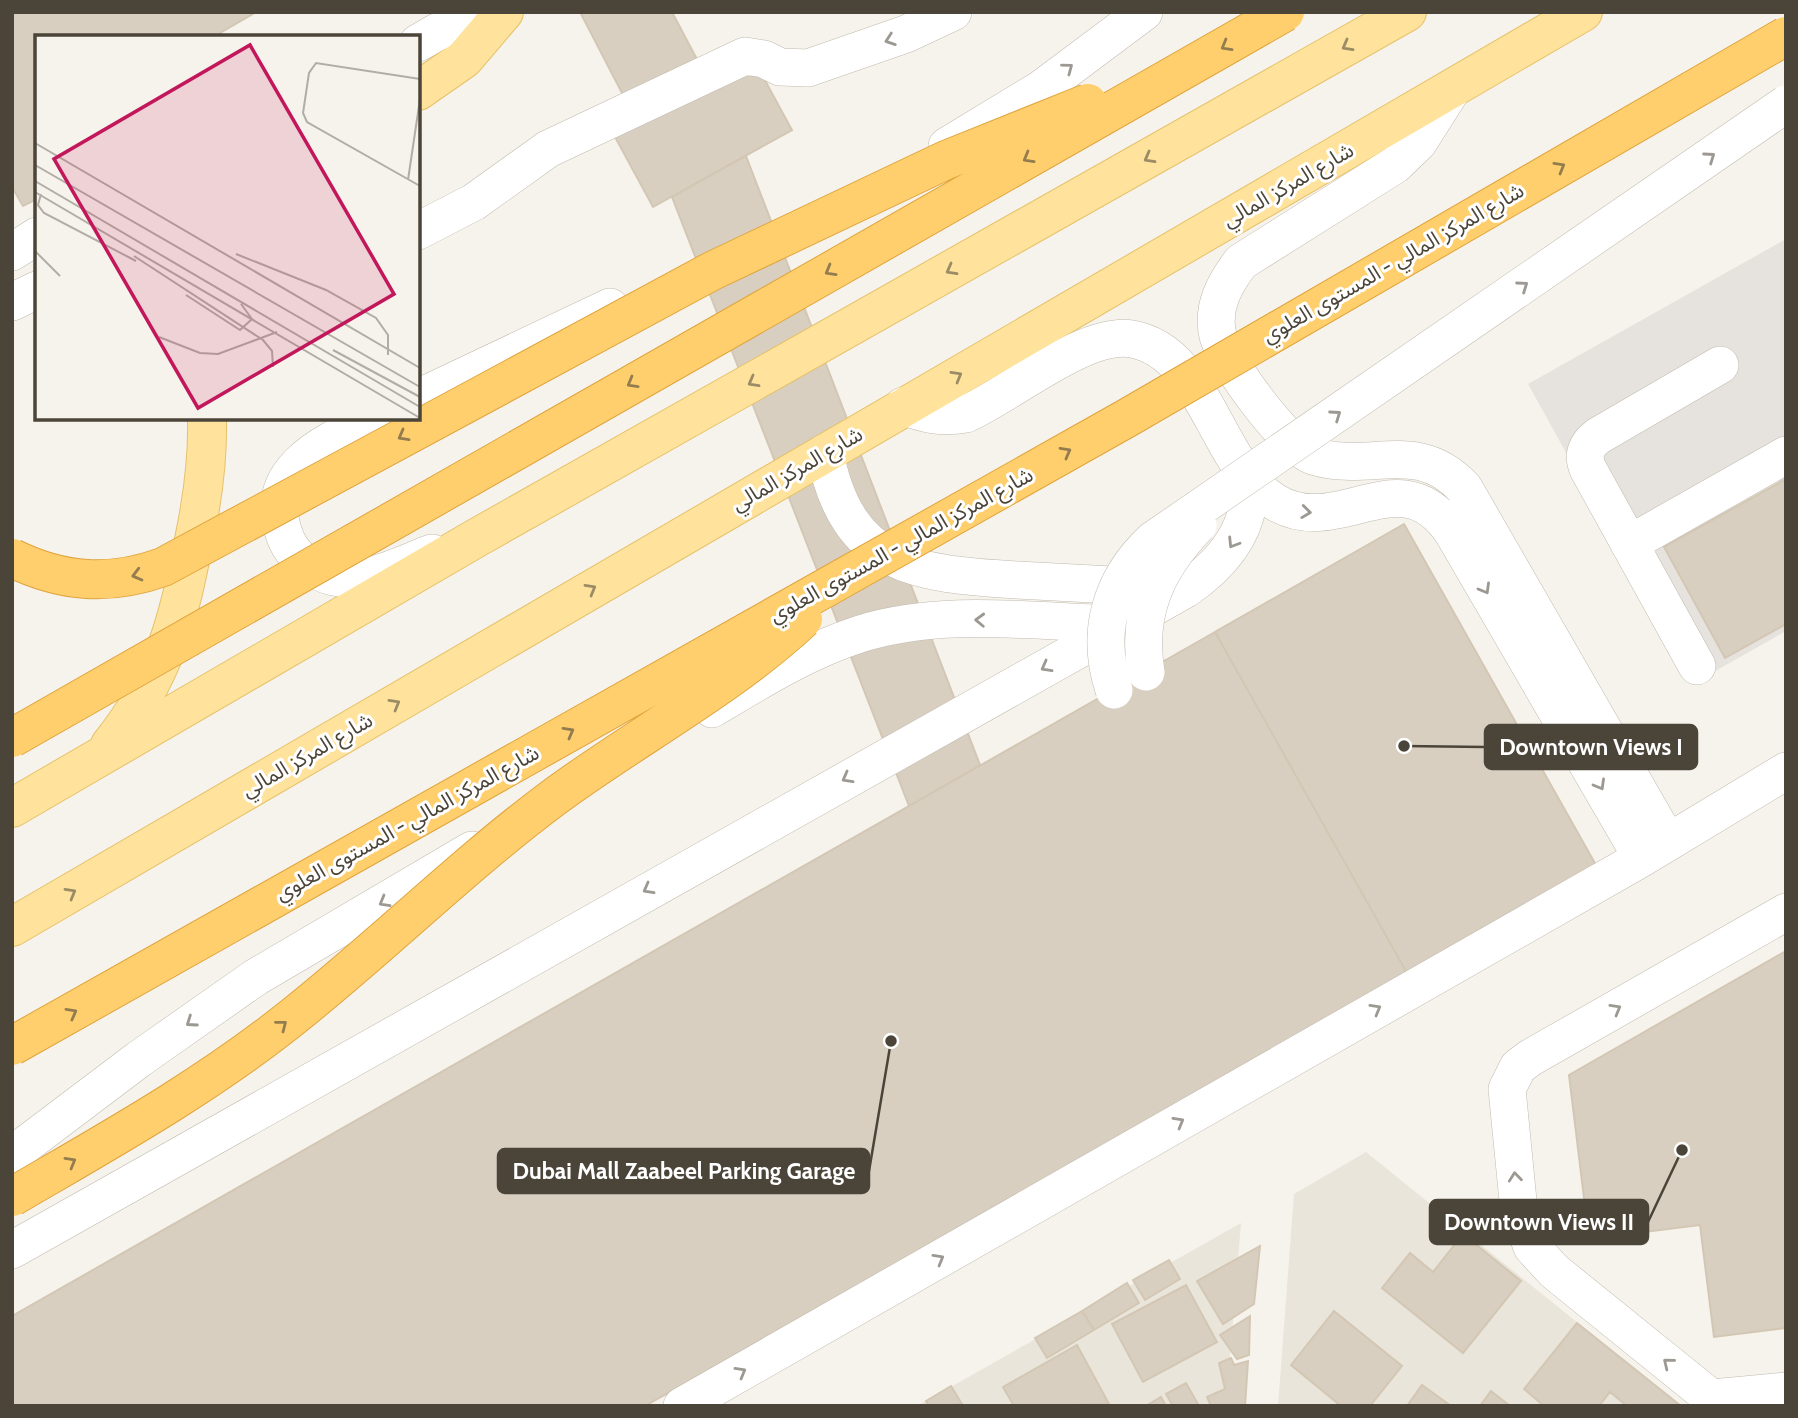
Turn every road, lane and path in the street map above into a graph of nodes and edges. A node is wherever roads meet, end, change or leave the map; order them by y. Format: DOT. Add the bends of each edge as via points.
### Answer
graph roads {
  1 [pos="503,12"];
  2 [pos="953,12"];
  3 [pos="1143,12"];
  4 [pos="1285,12"];
  5 [pos="1407,12"];
  6 [pos="1583,12"];
  7 [pos="1786,36"];
  8 [pos="420,42"];
  9 [pos="1174,76"];
  10 [pos="420,90"];
  11 [pos="1451,91"];
  12 [pos="1786,104"];
  13 [pos="420,230"];
  14 [pos="35,237"];
  15 [pos="12,252"];
  16 [pos="35,291"];
  17 [pos="12,302"];
  18 [pos="1720,365"];
  19 [pos="420,397"];
  20 [pos="903,406"];
  21 [pos="207,420"];
  22 [pos="372,420"];
  23 [pos="825,453"];
  24 [pos="1786,455"];
  25 [pos="1244,480"];
  26 [pos="478,537"];
  27 [pos="1629,544"];
  28 [pos="12,558"];
  29 [pos="835,583"];
  30 [pos="1186,589"];
  31 [pos="1122,624"];
  32 [pos="1697,666"];
  33 [pos="1146,672"];
  34 [pos="1114,690"];
  35 [pos="12,738"];
  36 [pos="100,758"];
  37 [pos="1786,771"];
  38 [pos="17,809"];
  39 [pos="1655,850"];
  40 [pos="1786,912"];
  41 [pos="12,927"];
  42 [pos="12,1046"];
  43 [pos="12,1155"];
  44 [pos="12,1197"];
  45 [pos="12,1250"];
  46 [pos="1786,1391"];
  47 [pos="694,1392"];
  48 [pos="1716,1402"];
  1 -- 8 [label="street" via="437,32"];
  1 -- 10 [label="main road" via="464,59"];
  2 -- 13 [label="street, one-way" via="906,34 808,68 780,67 745,56 548,149 474,202"];
  19 -- 3 [label="street, one-way" via="952,144 1041,89"];
  4 -- 9 [label="highway, one-way, bridge"];
  5 -- 26 [label="main road, one-way"];
  6 -- 11 [label="main road, شارع المركز المالي"];
  29 -- 7 [label="highway, شارع المركز المالي - المستوى العلوي, one-way, bridge"];
  9 -- 28 [label="highway, one-way, bridge" via="1002,135 828,214 597,330 163,567 120,579 76,580"];
  9 -- 35 [label="highway, one-way, bridge"];
  20 -- 11 [label="main road, شارع المركز المالي, one-way"];
  11 -- 39 [label="street" via="1424,135 1395,165 1241,262 1225,284 1217,309 1218,336 1277,427 1310,454 1356,463 1413,459 1441,468 1464,488"];
  25 -- 12 [label="street, one-way, bridge"];
  14 -- 15 [label="street"];
  16 -- 17 [label="street"];
  18 -- 27 [label="street" via="1598,436 1587,447 1588,470"];
  20 -- 23 [label="main road, شارع المركز المالي"];
  20 -- 25 [label="street" via="945,418 966,414 1083,347 1107,339 1132,339 1156,348 1176,363"];
  21 -- 36 [label="main road" via="203,501 182,606 158,671"];
  22 -- 26 [label="street" via="312,452 292,470 280,496 280,523 290,548 322,573 335,578 362,577"];
  23 -- 30 [label="street" via="838,499 850,519 883,552 903,564 949,576"];
  41 -- 23 [label="main road, شارع المركز المالي, one-way"];
  24 -- 27 [label="street"];
  25 -- 30 [label="street, one-way" via="1250,495 1240,533 1217,565"];
  25 -- 33 [label="street, bridge" via="1184,540 1160,573 1142,631"];
  25 -- 34 [label="street, bridge" via="1168,529 1128,566 1111,600 1105,635"];
  25 -- 39 [label="street, one-way" via="1293,510 1331,513 1386,497 1408,498 1443,518"];
  26 -- 36 [label="main road"];
  27 -- 32 [label="street"];
  42 -- 29 [label="highway, شارع المركز المالي - المستوى العلوي, one-way, bridge"];
  44 -- 29 [label="highway, one-way, bridge" via="147,1119 274,1032 461,870 554,797 776,644"];
  30 -- 31 [label="street"];
  31 -- 43 [label="street, one-way" via="921,621 859,634 798,660 256,977"];
  31 -- 45 [label="street, one-way"];
  36 -- 38 [label="main road"];
  37 -- 39 [label="street"];
  47 -- 39 [label="street, one-way" via="1136,1136"];
  48 -- 40 [label="street, one-way" via="1554,1271 1532,1247 1519,1211 1507,1089 1518,1067 1530,1058"];
  46 -- 48 [label="street"];
}
